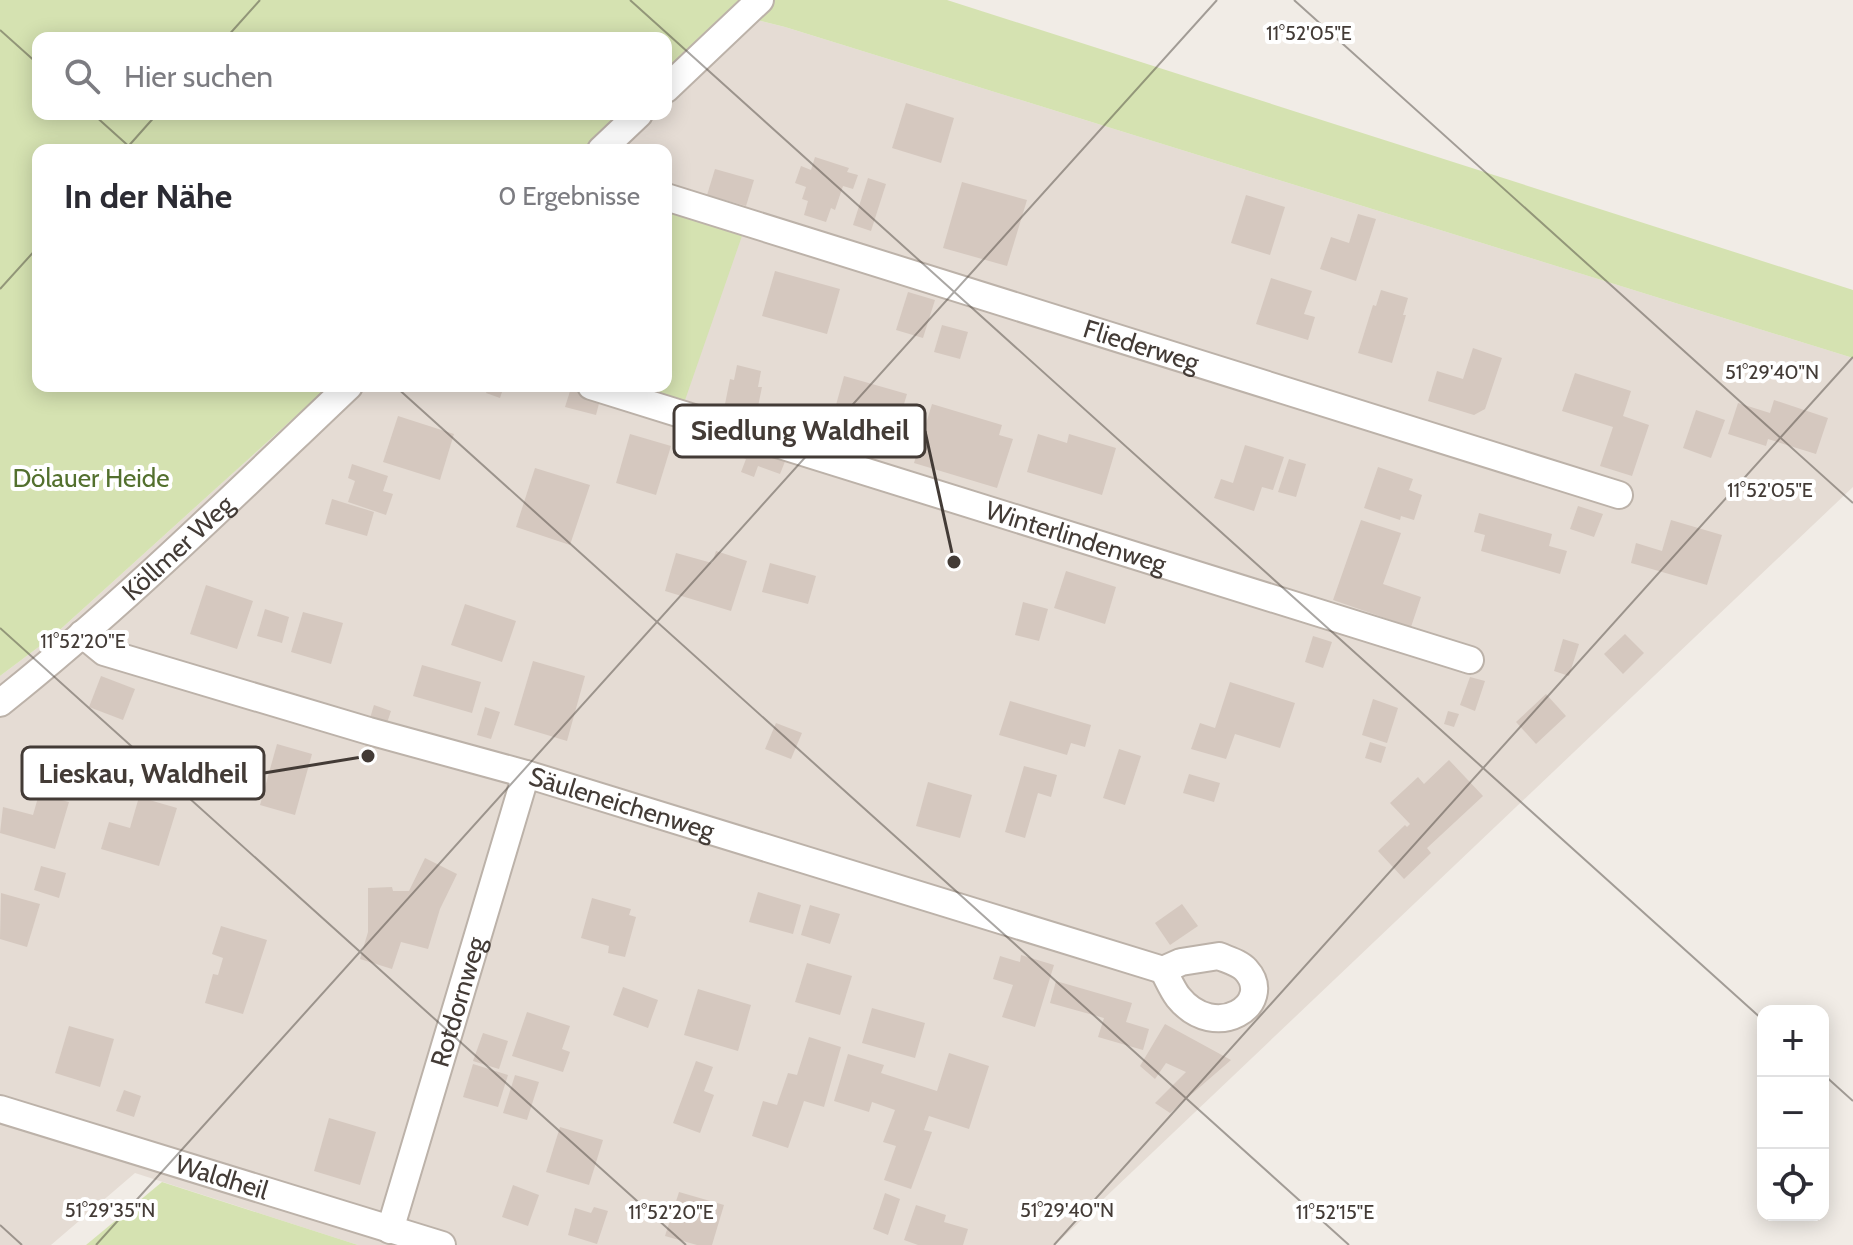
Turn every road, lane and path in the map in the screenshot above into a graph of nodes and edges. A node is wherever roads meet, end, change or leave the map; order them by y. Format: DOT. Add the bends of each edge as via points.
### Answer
graph roads {
  1 [pos="760,0"];
  2 [pos="672,83"];
  3 [pos="633,120"];
  4 [pos="607,144"];
  5 [pos="672,199"];
  6 [pos="343,392"];
  7 [pos="610,392"];
  8 [pos="1619,495"];
  9 [pos="82,634"];
  10 [pos="1470,660"];
  11 [pos="0,703"];
  12 [pos="526,774"];
  13 [pos="1163,970"];
  14 [pos="0,1109"];
  15 [pos="390,1230"];
  16 [pos="442,1245"];
  1 -- 2 [label="street"];
  3 -- 4 [label="street"];
  5 -- 8 [label="street, Fliederweg"];
  6 -- 9 [label="street, Köllmer Weg"];
  7 -- 10 [label="street, Winterlindenweg"];
  9 -- 11 [label="street, Köllmer Weg"];
  9 -- 12 [label="street, Säuleneichenweg" via="104,652"];
  12 -- 13 [label="street, Säuleneichenweg"];
  12 -- 15 [label="street, Rotdornweg"];
  14 -- 15 [label="street, Waldheil"];
  15 -- 16 [label="street, Waldheil"];
}
